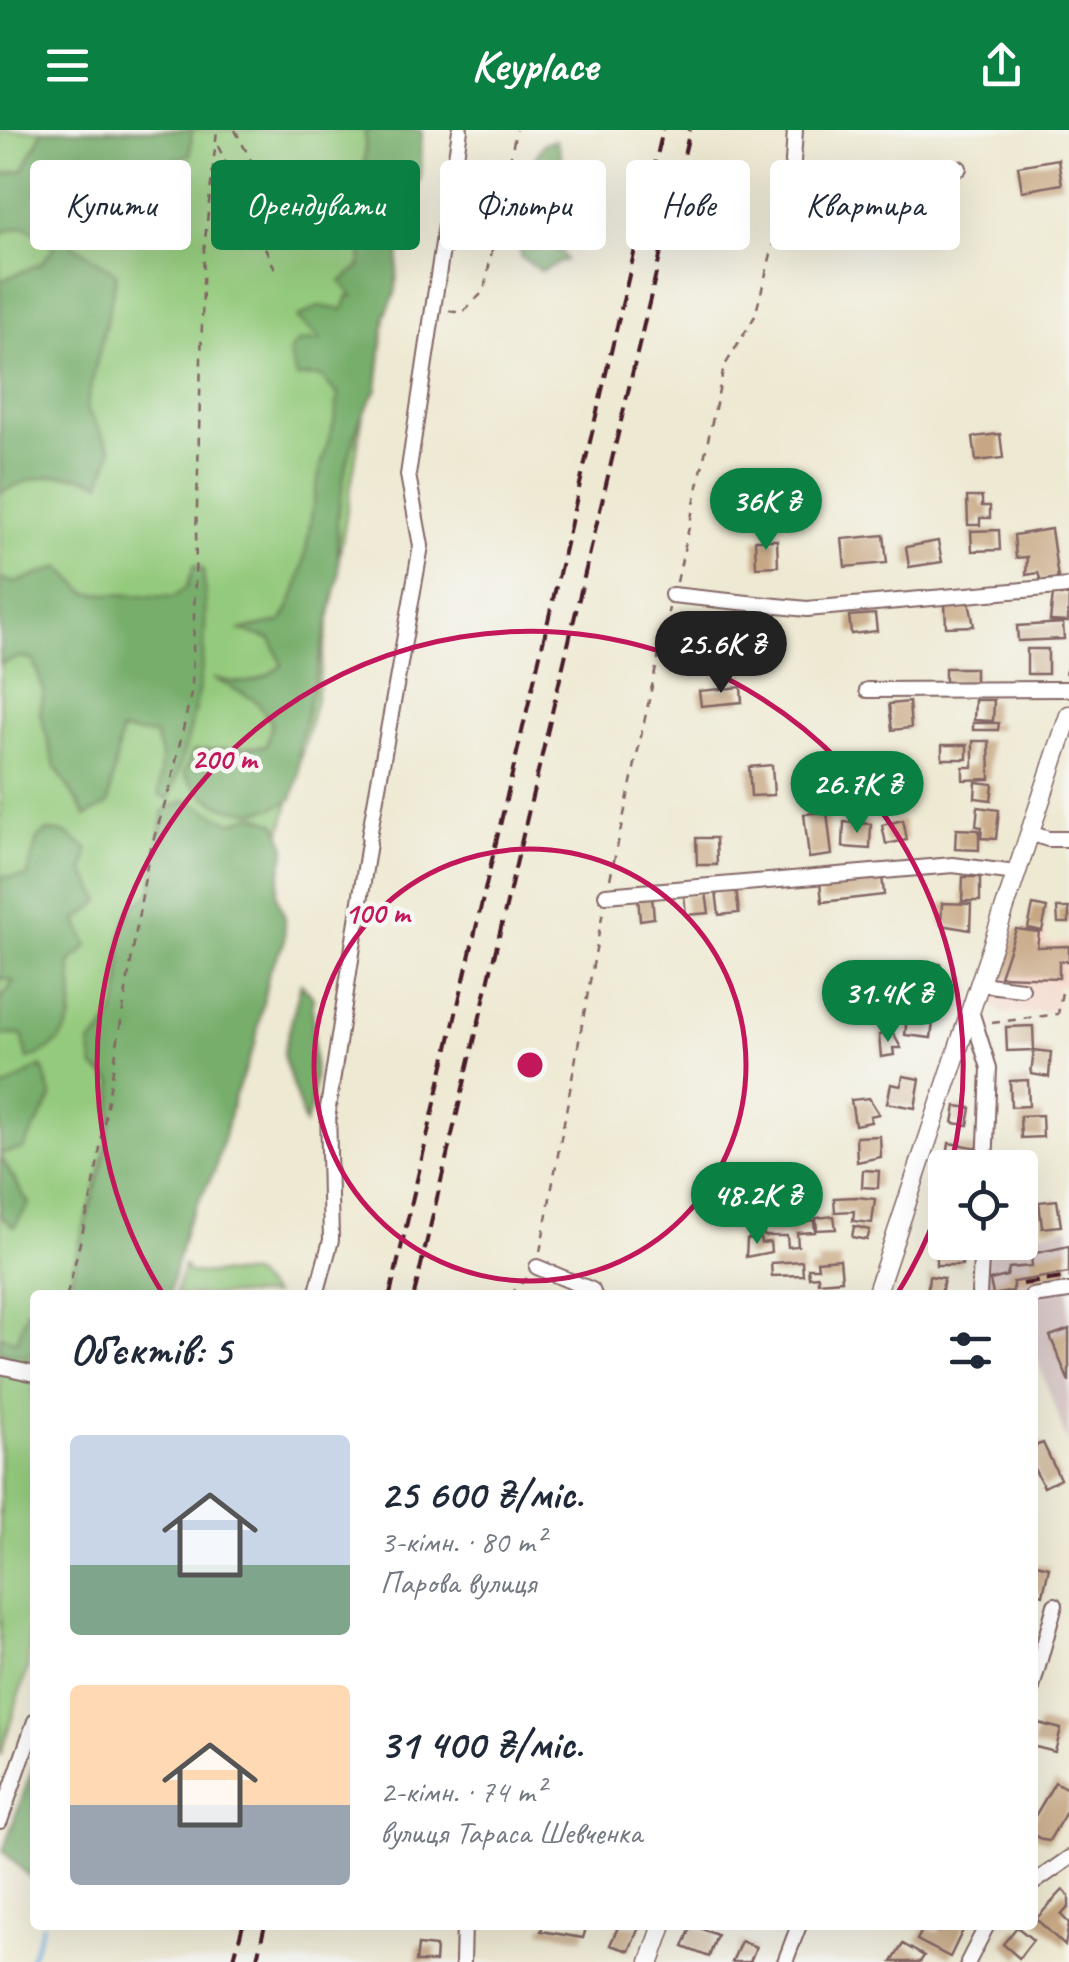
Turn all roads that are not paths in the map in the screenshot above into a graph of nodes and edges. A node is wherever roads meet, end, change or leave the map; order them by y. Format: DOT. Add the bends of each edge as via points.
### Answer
graph roads {
  1 [pos="460,130"];
  2 [pos="795,130"];
  3 [pos="793,160"];
  4 [pos="1069,586"];
  5 [pos="672,596"];
  6 [pos="1066,685"];
  7 [pos="867,690"];
  8 [pos="1069,715"];
  9 [pos="1030,833"];
  10 [pos="1069,838"];
  11 [pos="1016,873"];
  12 [pos="606,895"];
  13 [pos="979,984"];
  14 [pos="1022,989"];
  15 [pos="973,1020"];
  16 [pos="986,1150"];
  17 [pos="981,1260"];
  18 [pos="537,1268"];
  19 [pos="317,1290"];
  20 [pos="592,1290"];
  21 [pos="878,1290"];
  22 [pos="979,1290"];
  23 [pos="1069,1291"];
  24 [pos="1038,1295"];
  25 [pos="0,1366"];
  26 [pos="30,1373"];
  27 [pos="1055,1605"];
  28 [pos="1038,1666"];
  29 [pos="30,1735"];
  30 [pos="0,1821"];
  31 [pos="1069,1858"];
  32 [pos="1038,1880"];
  33 [pos="464,1930"];
  34 [pos="660,1930"];
  35 [pos="797,1930"];
  36 [pos="984,1930"];
  37 [pos="463,1962"];
  38 [pos="650,1962"];
  39 [pos="786,1962"];
  40 [pos="968,1962"];
  1 -- 19 [label="street" via="408,475 420,546 328,1108 332,1240"];
  2 -- 3 [label="street"];
  4 -- 5 [label="street" via="807,609"];
  6 -- 7 [label="street"];
  8 -- 9 [label="main road"];
  9 -- 10 [label="street"];
  9 -- 11 [label="main road"];
  11 -- 12 [label="street" via="953,865"];
  11 -- 13 [label="main road"];
  13 -- 14 [label="street"];
  13 -- 15 [label="main road"];
  15 -- 16 [label="street" via="989,1068"];
  15 -- 21 [label="main road"];
  17 -- 22 [label="street"];
  18 -- 20 [label="street"];
  23 -- 24 [label="street"];
  25 -- 26 [label="street"];
  27 -- 28 [label="street"];
  29 -- 30 [label="street"];
  31 -- 32 [label="street"];
  33 -- 37 [label="street"];
  34 -- 38 [label="main road"];
  35 -- 39 [label="street"];
  36 -- 40 [label="street"];
}
